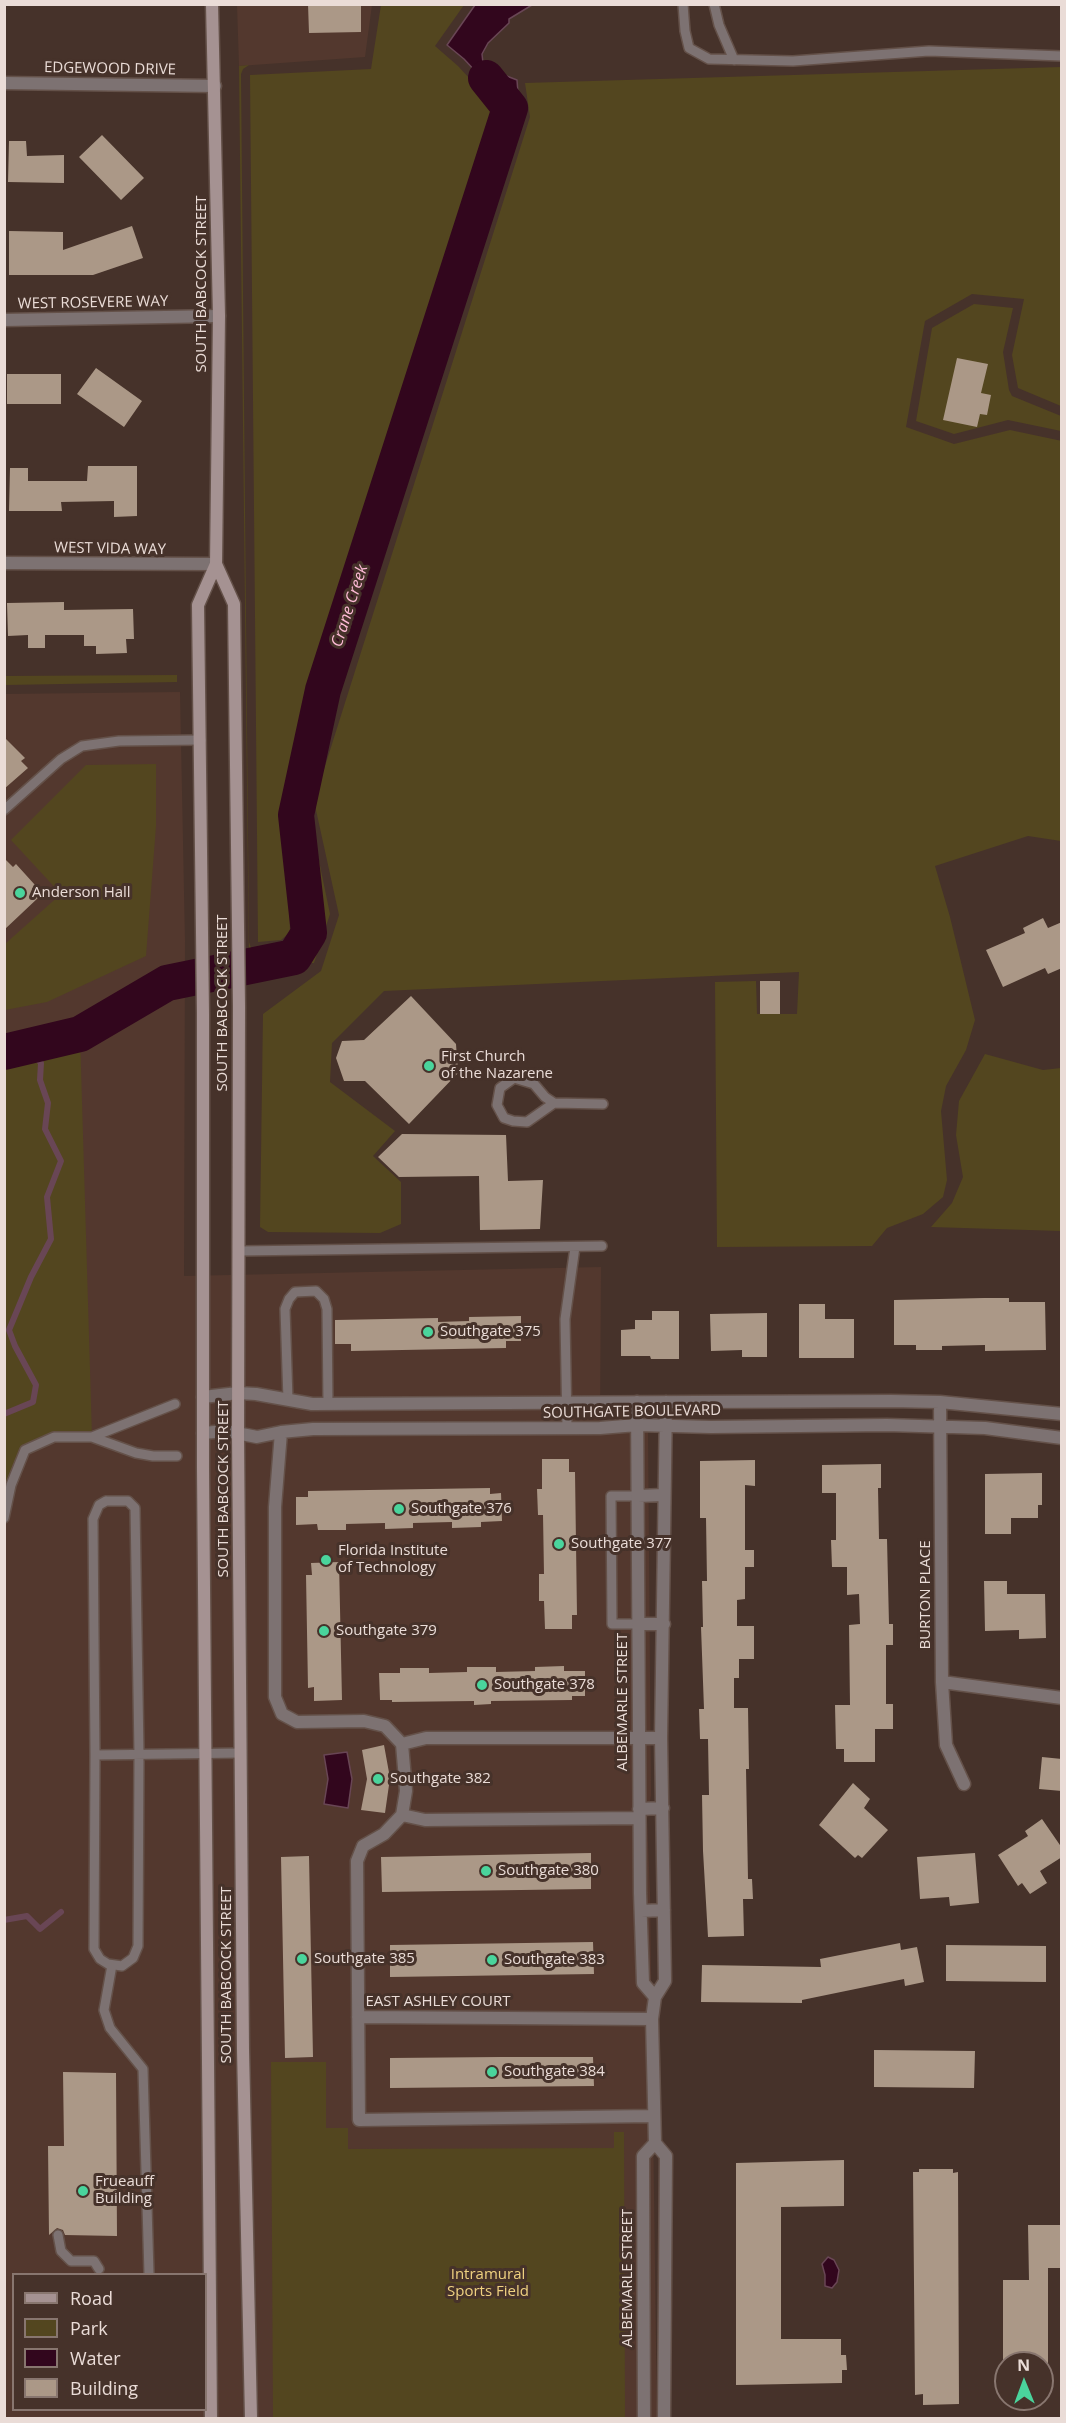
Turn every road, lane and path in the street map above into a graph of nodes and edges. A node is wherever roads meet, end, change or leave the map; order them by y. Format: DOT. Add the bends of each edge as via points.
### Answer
graph roads {
  1 [pos="212,4"];
  2 [pos="683,4"];
  3 [pos="714,4"];
  4 [pos="1062,56"];
  5 [pos="734,60"];
  6 [pos="4,83"];
  7 [pos="215,86"];
  8 [pos="219,316"];
  9 [pos="4,320"];
  10 [pos="4,563"];
  11 [pos="216,564"];
  12 [pos="201,740"];
  13 [pos="4,810"];
  14 [pos="554,1102"];
  15 [pos="603,1104"];
  16 [pos="602,1246"];
  17 [pos="574,1247"];
  18 [pos="238,1251"];
  19 [pos="238,1393"];
  20 [pos="203,1397"];
  21 [pos="288,1400"];
  22 [pos="637,1402"];
  23 [pos="666,1402"];
  24 [pos="940,1402"];
  25 [pos="567,1403"];
  26 [pos="175,1404"];
  27 [pos="328,1404"];
  28 [pos="1062,1414"];
  29 [pos="637,1425"];
  30 [pos="665,1425"];
  31 [pos="940,1426"];
  32 [pos="567,1428"];
  33 [pos="238,1432"];
  34 [pos="281,1432"];
  35 [pos="203,1433"];
  36 [pos="92,1437"];
  37 [pos="1062,1438"];
  38 [pos="177,1456"];
  39 [pos="663,1495"];
  40 [pos="638,1496"];
  41 [pos="4,1518"];
  42 [pos="638,1624"];
  43 [pos="664,1624"];
  44 [pos="942,1682"];
  45 [pos="1062,1698"];
  46 [pos="638,1738"];
  47 [pos="662,1738"];
  48 [pos="402,1744"];
  49 [pos="205,1753"];
  50 [pos="241,1753"];
  51 [pos="139,1754"];
  52 [pos="95,1755"];
  53 [pos="964,1784"];
  54 [pos="663,1808"];
  55 [pos="639,1814"];
  56 [pos="402,1815"];
  57 [pos="664,1910"];
  58 [pos="641,1911"];
  59 [pos="112,1965"];
  60 [pos="655,1997"];
  61 [pos="358,2017"];
  62 [pos="652,2019"];
  63 [pos="652,2116"];
  64 [pos="655,2143"];
  65 [pos="58,2235"];
  66 [pos="99,2269"];
  67 [pos="149,2273"];
  68 [pos="211,2418"];
  69 [pos="251,2418"];
  70 [pos="644,2418"];
  71 [pos="664,2418"];
  1 -- 7 [label="main road, SOUTH BABCOCK STREET"];
  2 -- 5 [label="lane" via="688,48 709,59"];
  3 -- 5 [label="lane"];
  4 -- 5 [label="lane" via="930,51 793,62"];
  6 -- 7 [label="street, EDGEWOOD DRIVE"];
  7 -- 8 [label="main road, SOUTH BABCOCK STREET"];
  8 -- 9 [label="street, WEST ROSEVERE WAY"];
  8 -- 11 [label="main road, SOUTH BABCOCK STREET"];
  10 -- 11 [label="street, WEST VIDA WAY"];
  11 -- 12 [label="main road, SOUTH BABCOCK STREET" via="198,605"];
  11 -- 18 [label="main road, SOUTH BABCOCK STREET" via="234,604"];
  12 -- 13 [label="lane" via="119,741 82,746 61,759"];
  12 -- 20 [label="main road, SOUTH BABCOCK STREET"];
  14 -- 14 [label="lane" via="534,1084 514,1078 500,1088 497,1105 504,1118 527,1122"];
  14 -- 15 [label="lane"];
  16 -- 17 [label="lane"];
  17 -- 18 [label="lane"];
  17 -- 25 [label="lane" via="565,1319"];
  18 -- 19 [label="main road, SOUTH BABCOCK STREET"];
  19 -- 20 [label="street, SOUTHGATE BOULEVARD"];
  19 -- 21 [label="street, SOUTHGATE BOULEVARD"];
  19 -- 33 [label="main road, SOUTH BABCOCK STREET"];
  20 -- 35 [label="main road, SOUTH BABCOCK STREET"];
  21 -- 27 [label="street, SOUTHGATE BOULEVARD"];
  21 -- 27 [label="lane" via="285,1309 295,1292 316,1291 327,1309"];
  22 -- 23 [label="street, SOUTHGATE BOULEVARD"];
  22 -- 25 [label="street, SOUTHGATE BOULEVARD"];
  22 -- 29 [label="street, ALBEMARLE STREET"];
  23 -- 24 [label="street, SOUTHGATE BOULEVARD"];
  23 -- 30 [label="street"];
  24 -- 28 [label="street, SOUTHGATE BOULEVARD"];
  24 -- 31 [label="street, BURTON PLACE"];
  25 -- 27 [label="street, SOUTHGATE BOULEVARD"];
  25 -- 32 [label="lane"];
  26 -- 36 [label="lane"];
  29 -- 30 [label="street, SOUTHGATE BOULEVARD"];
  29 -- 32 [label="street, SOUTHGATE BOULEVARD"];
  29 -- 40 [label="street, ALBEMARLE STREET"];
  30 -- 31 [label="street, SOUTHGATE BOULEVARD"];
  30 -- 39 [label="street"];
  31 -- 37 [label="street, SOUTHGATE BOULEVARD"];
  31 -- 44 [label="street, BURTON PLACE"];
  32 -- 34 [label="street, SOUTHGATE BOULEVARD"];
  33 -- 34 [label="street, SOUTHGATE BOULEVARD" via="257,1437"];
  33 -- 35 [label="street, SOUTHGATE BOULEVARD"];
  33 -- 50 [label="main road, SOUTH BABCOCK STREET"];
  34 -- 48 [label="street" via="275,1508 275,1697 282,1714 297,1722 364,1721 385,1726"];
  35 -- 49 [label="main road, SOUTH BABCOCK STREET"];
  36 -- 38 [label="lane" via="136,1453"];
  36 -- 41 [label="lane" via="54,1437 25,1450 11,1485"];
  39 -- 40 [label="street"];
  39 -- 43 [label="street"];
  40 -- 42 [label="street, ALBEMARLE STREET"];
  40 -- 42 [label="lane" via="611,1496 612,1624"];
  42 -- 43 [label="street"];
  42 -- 46 [label="street, ALBEMARLE STREET"];
  43 -- 47 [label="street"];
  44 -- 45 [label="street"];
  44 -- 53 [label="street, BURTON PLACE" via="946,1745"];
  46 -- 47 [label="street"];
  46 -- 48 [label="street" via="426,1738"];
  46 -- 55 [label="street, ALBEMARLE STREET"];
  47 -- 54 [label="street"];
  48 -- 56 [label="street" via="406,1791"];
  49 -- 50 [label="lane"];
  49 -- 51 [label="lane"];
  49 -- 68 [label="main road, SOUTH BABCOCK STREET"];
  50 -- 69 [label="main road, SOUTH BABCOCK STREET"];
  51 -- 52 [label="lane"];
  51 -- 52 [label="lane" via="135,1508 128,1500 106,1501 99,1505 93,1518"];
  51 -- 59 [label="lane" via="138,1946 133,1958 122,1966"];
  52 -- 59 [label="lane" via="94,1949 100,1959"];
  54 -- 55 [label="street"];
  54 -- 57 [label="street"];
  55 -- 56 [label="street" via="425,1821"];
  55 -- 58 [label="street, ALBEMARLE STREET"];
  56 -- 61 [label="street, EAST ASHLEY COURT" via="384,1834 363,1846 357,1861"];
  57 -- 58 [label="street"];
  57 -- 60 [label="street" via="665,1982"];
  58 -- 60 [label="street, ALBEMARLE STREET" via="643,1983"];
  59 -- 67 [label="lane" via="104,2010 110,2028 143,2069"];
  60 -- 62 [label="street"];
  61 -- 62 [label="street, EAST ASHLEY COURT"];
  61 -- 63 [label="street" via="359,2120"];
  62 -- 63 [label="street"];
  63 -- 64 [label="street"];
  64 -- 70 [label="street, ALBEMARLE STREET" via="643,2156"];
  64 -- 71 [label="street" via="666,2156"];
  65 -- 66 [label="lane" via="61,2250 71,2261 94,2261"];
}
